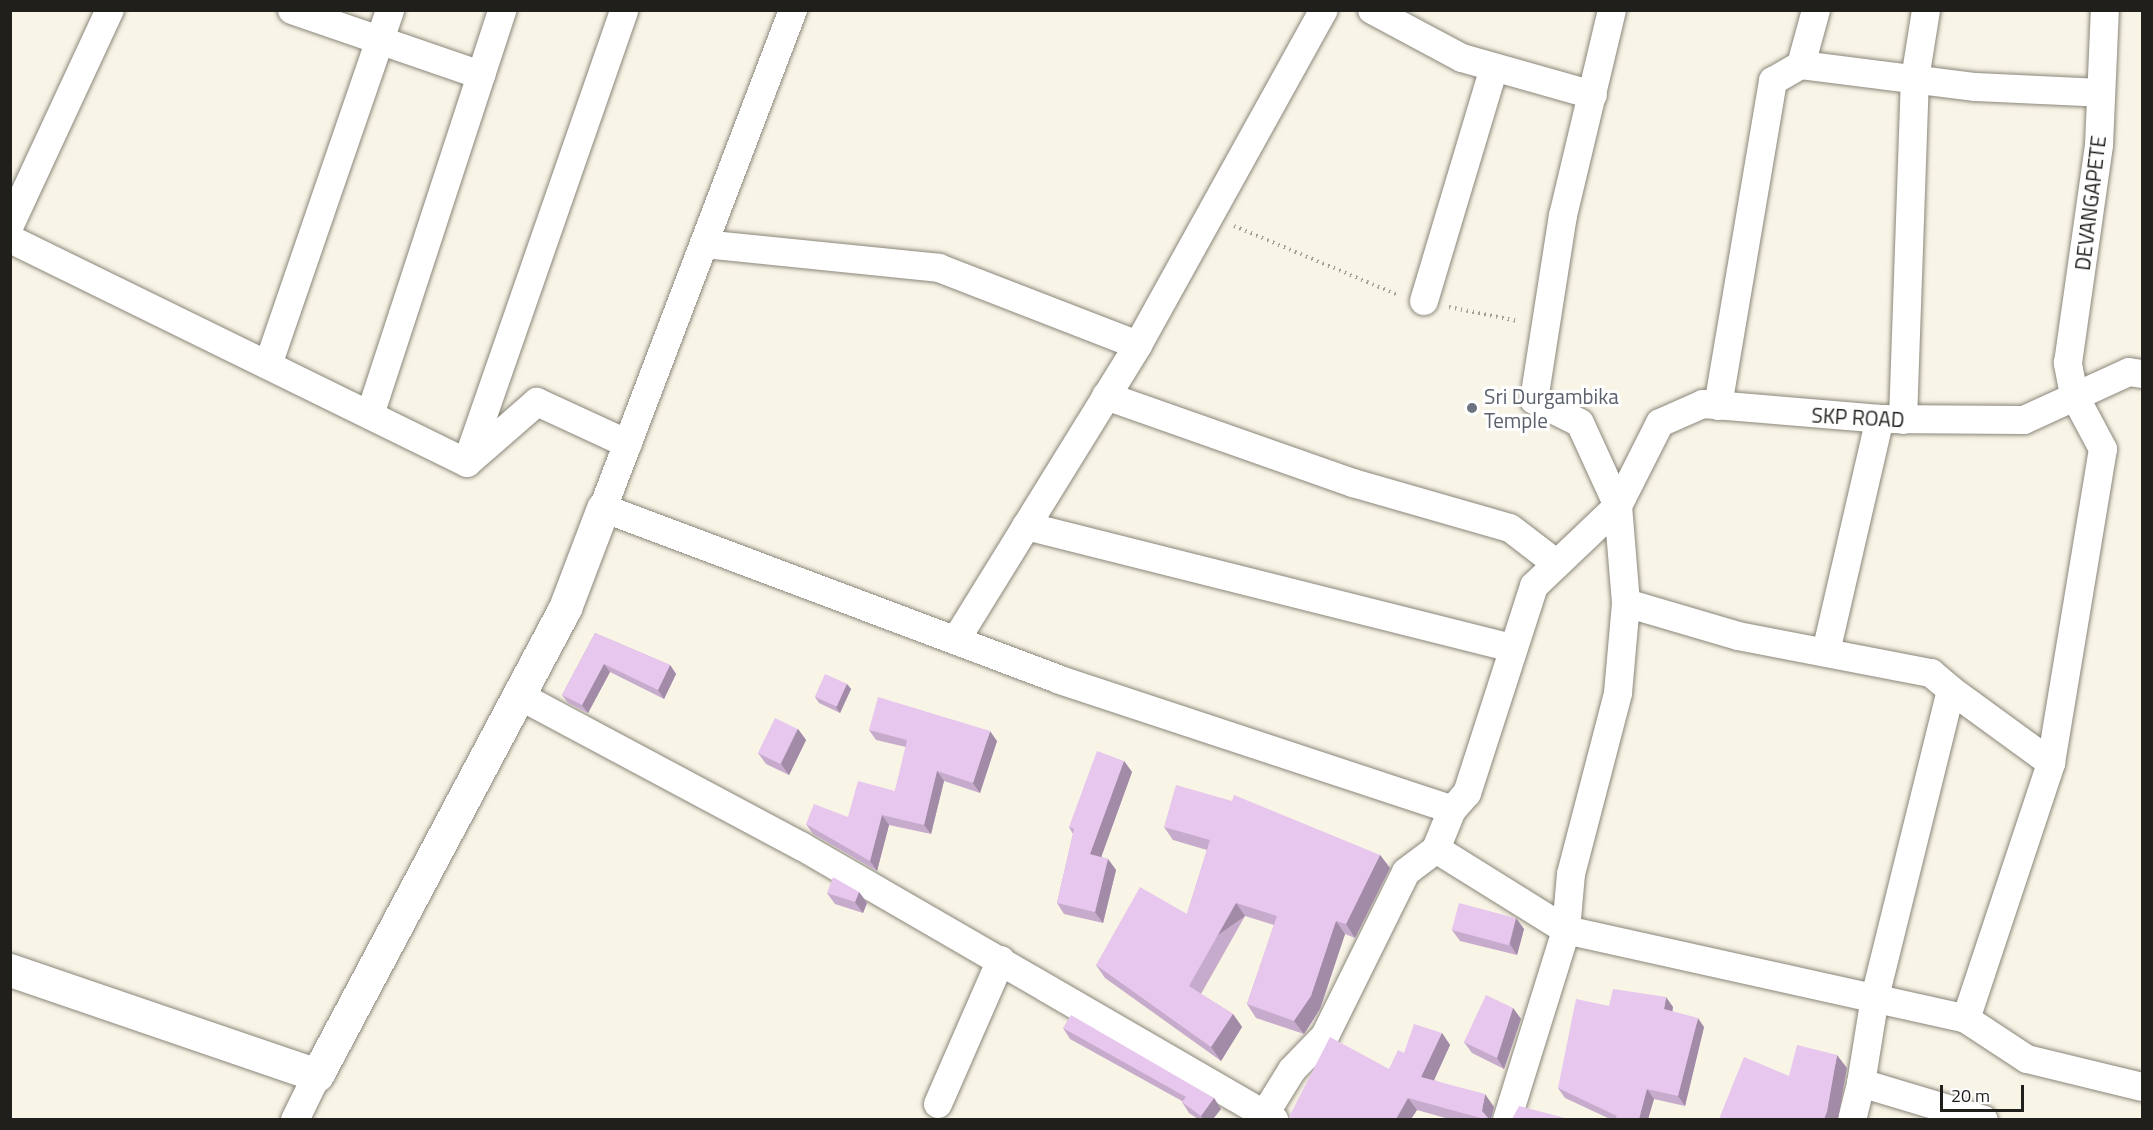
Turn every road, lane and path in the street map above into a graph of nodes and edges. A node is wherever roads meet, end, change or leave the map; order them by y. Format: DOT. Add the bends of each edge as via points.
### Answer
graph roads {
  1 [pos="110,10"];
  2 [pos="292,10"];
  3 [pos="390,10"];
  4 [pos="502,10"];
  5 [pos="624,10"];
  6 [pos="793,10"];
  7 [pos="1324,10"];
  8 [pos="1372,10"];
  9 [pos="1612,10"];
  10 [pos="1816,10"];
  11 [pos="1926,10"];
  12 [pos="2105,10"];
  13 [pos="379,42"];
  14 [pos="1801,64"];
  15 [pos="1494,68"];
  16 [pos="481,75"];
  17 [pos="1915,79"];
  18 [pos="2101,93"];
  19 [pos="1593,95"];
  20 [pos="1213,213"];
  21 [pos="10,225"];
  22 [pos="10,240"];
  23 [pos="704,244"];
  24 [pos="1424,301"];
  25 [pos="1546,326"];
  26 [pos="1137,345"];
  27 [pos="268,365"];
  28 [pos="2142,374"];
  29 [pos="2074,395"];
  30 [pos="1107,396"];
  31 [pos="1718,406"];
  32 [pos="370,415"];
  33 [pos="1892,419"];
  34 [pos="628,444"];
  35 [pos="467,463"];
  36 [pos="1618,506"];
  37 [pos="603,508"];
  38 [pos="1026,526"];
  39 [pos="1557,564"];
  40 [pos="1626,603"];
  41 [pos="956,640"];
  42 [pos="1512,648"];
  43 [pos="1826,652"];
  44 [pos="1951,690"];
  45 [pos="519,695"];
  46 [pos="2051,763"];
  47 [pos="1452,810"];
  48 [pos="1436,849"];
  49 [pos="1566,930"];
  50 [pos="1001,960"];
  51 [pos="10,970"];
  52 [pos="1875,998"];
  53 [pos="1966,1019"];
  54 [pos="317,1075"];
  55 [pos="1861,1083"];
  56 [pos="2142,1087"];
  57 [pos="938,1104"];
  58 [pos="304,1116"];
  59 [pos="1270,1116"];
  60 [pos="1508,1119"];
  61 [pos="1852,1119"];
  62 [pos="1984,1119"];
  1 -- 21 [label="street"];
  2 -- 13 [label="street"];
  3 -- 13 [label="street"];
  4 -- 16 [label="street"];
  5 -- 35 [label="street"];
  6 -- 23 [label="street"];
  7 -- 20 [label="street"];
  8 -- 15 [label="street" via="1462,58"];
  9 -- 19 [label="street"];
  10 -- 14 [label="street"];
  11 -- 17 [label="street"];
  12 -- 18 [label="street, DEVANGAPETE"];
  13 -- 16 [label="street"];
  13 -- 27 [label="street"];
  14 -- 17 [label="street"];
  14 -- 31 [label="street" via="1773,81"];
  15 -- 19 [label="street"];
  15 -- 24 [label="street"];
  16 -- 32 [label="street"];
  17 -- 18 [label="street"];
  17 -- 33 [label="street"];
  18 -- 29 [label="street, DEVANGAPETE" via="2068,363"];
  19 -- 25 [label="street" via="1563,215"];
  20 -- 24 [label="path" via="1243,232 1388,293"];
  20 -- 26 [label="street"];
  22 -- 27 [label="street"];
  23 -- 26 [label="street" via="939,268"];
  23 -- 34 [label="street"];
  24 -- 25 [label="path"];
  25 -- 36 [label="street" via="1534,400 1580,423"];
  26 -- 30 [label="street"];
  27 -- 32 [label="street"];
  28 -- 29 [label="street, SKP ROAD" via="2128,372"];
  29 -- 33 [label="street, SKP ROAD" via="2024,420"];
  29 -- 46 [label="street, DEVANGAPETE" via="2103,448"];
  30 -- 38 [label="street"];
  30 -- 39 [label="street" via="1353,483 1510,528"];
  31 -- 33 [label="street, SKP ROAD"];
  31 -- 36 [label="street, SKP ROAD" via="1704,404 1660,423"];
  32 -- 35 [label="street"];
  33 -- 43 [label="street"];
  34 -- 35 [label="street" via="537,402"];
  34 -- 37 [label="street"];
  36 -- 39 [label="street"];
  36 -- 40 [label="street"];
  37 -- 41 [label="street"];
  37 -- 45 [label="street" via="565,608"];
  38 -- 41 [label="street"];
  38 -- 42 [label="street"];
  39 -- 42 [label="street" via="1534,586"];
  40 -- 43 [label="street" via="1738,636"];
  40 -- 49 [label="street" via="1618,693 1571,874"];
  41 -- 47 [label="street"];
  42 -- 47 [label="street" via="1467,793"];
  43 -- 44 [label="street" via="1930,673"];
  44 -- 46 [label="street"];
  44 -- 52 [label="street"];
  45 -- 50 [label="street"];
  45 -- 54 [label="street"];
  46 -- 53 [label="street, DEVANGAPETE"];
  47 -- 48 [label="street"];
  48 -- 49 [label="street"];
  48 -- 59 [label="street" via="1406,872 1325,1036 1292,1071"];
  49 -- 52 [label="street"];
  49 -- 60 [label="street"];
  50 -- 57 [label="street"];
  50 -- 59 [label="street"];
  51 -- 54 [label="street"];
  52 -- 53 [label="street"];
  52 -- 55 [label="street"];
  53 -- 56 [label="street" via="2027,1059"];
  54 -- 58 [label="street"];
  55 -- 61 [label="street"];
  55 -- 62 [label="street"];
}
